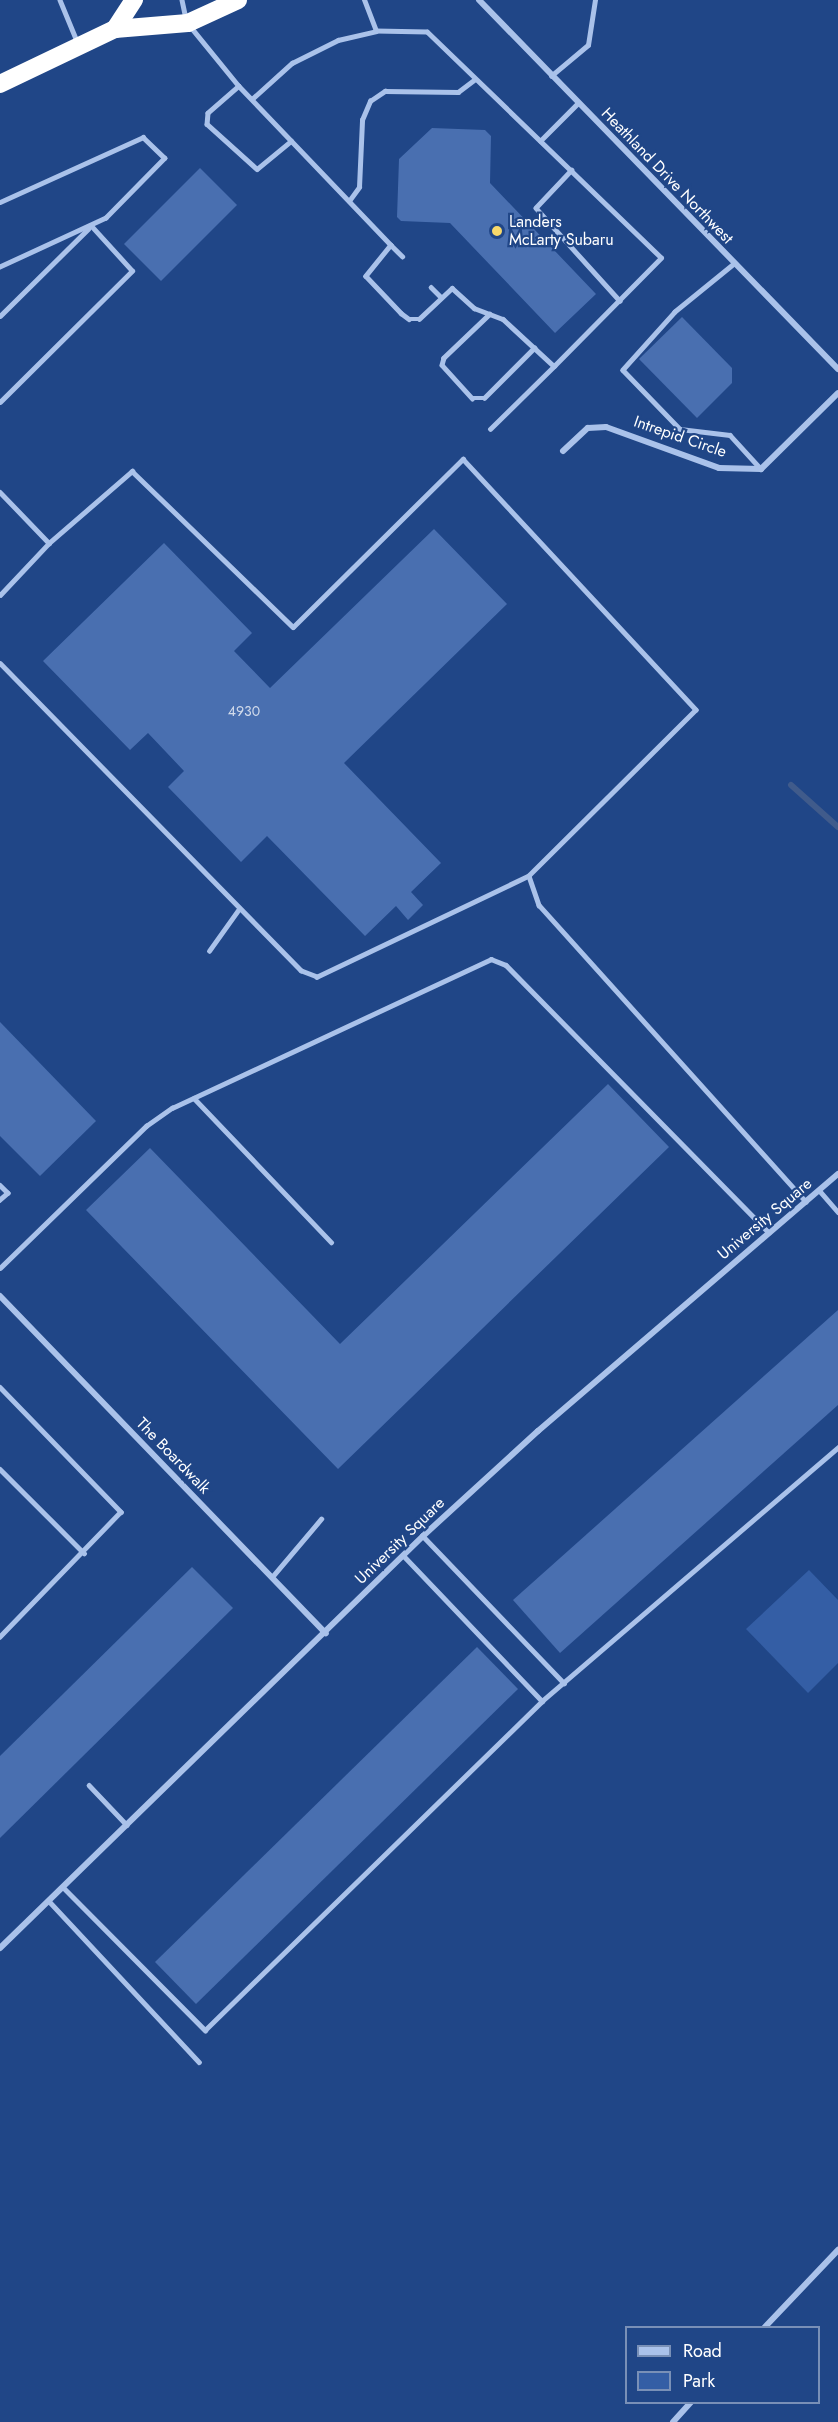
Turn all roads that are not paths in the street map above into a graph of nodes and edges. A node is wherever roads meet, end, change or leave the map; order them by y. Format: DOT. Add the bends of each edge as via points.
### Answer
graph roads {
  1 [pos="60,0"];
  2 [pos="134,0"];
  3 [pos="182,0"];
  4 [pos="238,0"];
  5 [pos="364,0"];
  6 [pos="479,0"];
  7 [pos="595,0"];
  8 [pos="188,23"];
  9 [pos="115,29"];
  10 [pos="376,31"];
  11 [pos="79,46"];
  12 [pos="551,76"];
  13 [pos="475,79"];
  14 [pos="0,84"];
  15 [pos="238,86"];
  16 [pos="252,99"];
  17 [pos="578,103"];
  18 [pos="291,141"];
  19 [pos="540,141"];
  20 [pos="572,170"];
  21 [pos="349,201"];
  22 [pos="0,202"];
  23 [pos="90,226"];
  24 [pos="391,245"];
  25 [pos="402,256"];
  26 [pos="734,264"];
  27 [pos="0,267"];
  28 [pos="431,287"];
  29 [pos="441,297"];
  30 [pos="620,301"];
  31 [pos="490,314"];
  32 [pos="0,316"];
  33 [pos="534,348"];
  34 [pos="554,366"];
  35 [pos="838,369"];
  36 [pos="838,393"];
  37 [pos="0,402"];
  38 [pos="490,429"];
  39 [pos="563,451"];
  40 [pos="761,469"];
  41 [pos="0,492"];
  42 [pos="49,543"];
  43 [pos="0,595"];
  44 [pos="0,664"];
  45 [pos="529,876"];
  46 [pos="239,909"];
  47 [pos="209,951"];
  48 [pos="194,1098"];
  49 [pos="838,1174"];
  50 [pos="0,1185"];
  51 [pos="819,1190"];
  52 [pos="0,1200"];
  53 [pos="806,1202"];
  54 [pos="838,1212"];
  55 [pos="769,1233"];
  56 [pos="331,1242"];
  57 [pos="0,1268"];
  58 [pos="0,1296"];
  59 [pos="0,1387"];
  60 [pos="838,1447"];
  61 [pos="0,1469"];
  62 [pos="321,1519"];
  63 [pos="423,1536"];
  64 [pos="84,1553"];
  65 [pos="403,1555"];
  66 [pos="272,1577"];
  67 [pos="326,1633"];
  68 [pos="0,1637"];
  69 [pos="564,1683"];
  70 [pos="542,1701"];
  71 [pos="89,1785"];
  72 [pos="127,1825"];
  73 [pos="63,1887"];
  74 [pos="49,1901"];
  75 [pos="0,1948"];
  76 [pos="200,2062"];
  77 [pos="838,2250"];
  78 [pos="766,2326"];
  79 [pos="691,2404"];
  80 [pos="673,2422"];
  1 -- 11 [label="lane"];
  2 -- 9 [label="highway"];
  3 -- 8 [label="lane"];
  4 -- 8 [label="highway"];
  5 -- 10 [label="lane"];
  6 -- 12 [label="street, Heathland Drive Northwest"];
  7 -- 12 [label="lane" via="588,45"];
  8 -- 9 [label="highway"];
  8 -- 15 [label="lane"];
  9 -- 11 [label="highway"];
  10 -- 13 [label="lane" via="427,32"];
  10 -- 16 [label="lane" via="338,40 292,63"];
  11 -- 14 [label="highway"];
  12 -- 17 [label="street, Heathland Drive Northwest"];
  13 -- 19 [label="lane"];
  13 -- 21 [label="lane" via="458,92 385,90 370,102 362,120 359,187"];
  15 -- 16 [label="lane"];
  15 -- 18 [label="lane" via="208,114 207,123 257,170"];
  16 -- 18 [label="lane"];
  17 -- 19 [label="lane"];
  17 -- 26 [label="street, Heathland Drive Northwest"];
  18 -- 21 [label="lane"];
  19 -- 20 [label="lane"];
  20 -- 30 [label="lane" via="536,208"];
  20 -- 30 [label="lane" via="661,258"];
  21 -- 24 [label="lane"];
  22 -- 23 [label="lane" via="143,136 165,158 106,218"];
  23 -- 27 [label="lane"];
  23 -- 32 [label="lane"];
  23 -- 37 [label="lane" via="132,271"];
  24 -- 25 [label="lane"];
  24 -- 29 [label="lane" via="366,276 373,286 410,319 419,319"];
  26 -- 35 [label="street, Heathland Drive Northwest"];
  26 -- 40 [label="lane" via="675,312 623,370 680,429 730,435"];
  28 -- 29 [label="lane"];
  29 -- 31 [label="lane" via="452,288 474,308"];
  30 -- 34 [label="lane"];
  31 -- 33 [label="lane" via="503,319"];
  31 -- 33 [label="lane" via="444,358 442,366 472,398 484,398"];
  33 -- 34 [label="lane"];
  34 -- 38 [label="lane"];
  36 -- 40 [label="street"];
  39 -- 40 [label="street, Intrepid Circle" via="588,428 606,427 719,468"];
  41 -- 42 [label="lane"];
  42 -- 43 [label="lane"];
  42 -- 45 [label="lane" via="132,471 292,627 462,459 696,710"];
  44 -- 46 [label="lane"];
  45 -- 46 [label="lane" via="317,977 301,971"];
  45 -- 53 [label="lane" via="539,905"];
  46 -- 47 [label="lane"];
  48 -- 55 [label="lane" via="491,959 506,966"];
  48 -- 56 [label="lane"];
  48 -- 57 [label="lane" via="146,1126"];
  49 -- 51 [label="street, University Square"];
  50 -- 52 [label="lane" via="8,1193"];
  51 -- 53 [label="street, University Square"];
  51 -- 54 [label="lane"];
  53 -- 55 [label="street, University Square"];
  55 -- 63 [label="street, University Square" via="538,1431"];
  58 -- 66 [label="street, The Boardwalk"];
  59 -- 64 [label="lane" via="122,1512"];
  60 -- 69 [label="lane"];
  61 -- 64 [label="lane"];
  62 -- 66 [label="lane"];
  63 -- 65 [label="street, University Square"];
  63 -- 69 [label="lane"];
  64 -- 68 [label="lane"];
  65 -- 67 [label="street, University Square"];
  65 -- 70 [label="lane"];
  66 -- 67 [label="street, The Boardwalk"];
  67 -- 72 [label="street, University Square"];
  69 -- 70 [label="lane"];
  70 -- 73 [label="lane" via="205,2030"];
  71 -- 72 [label="lane"];
  72 -- 73 [label="street, University Square"];
  73 -- 74 [label="street, University Square"];
  74 -- 75 [label="street, University Square"];
  74 -- 76 [label="lane"];
  77 -- 78 [label="street"];
  79 -- 80 [label="street"];
}
